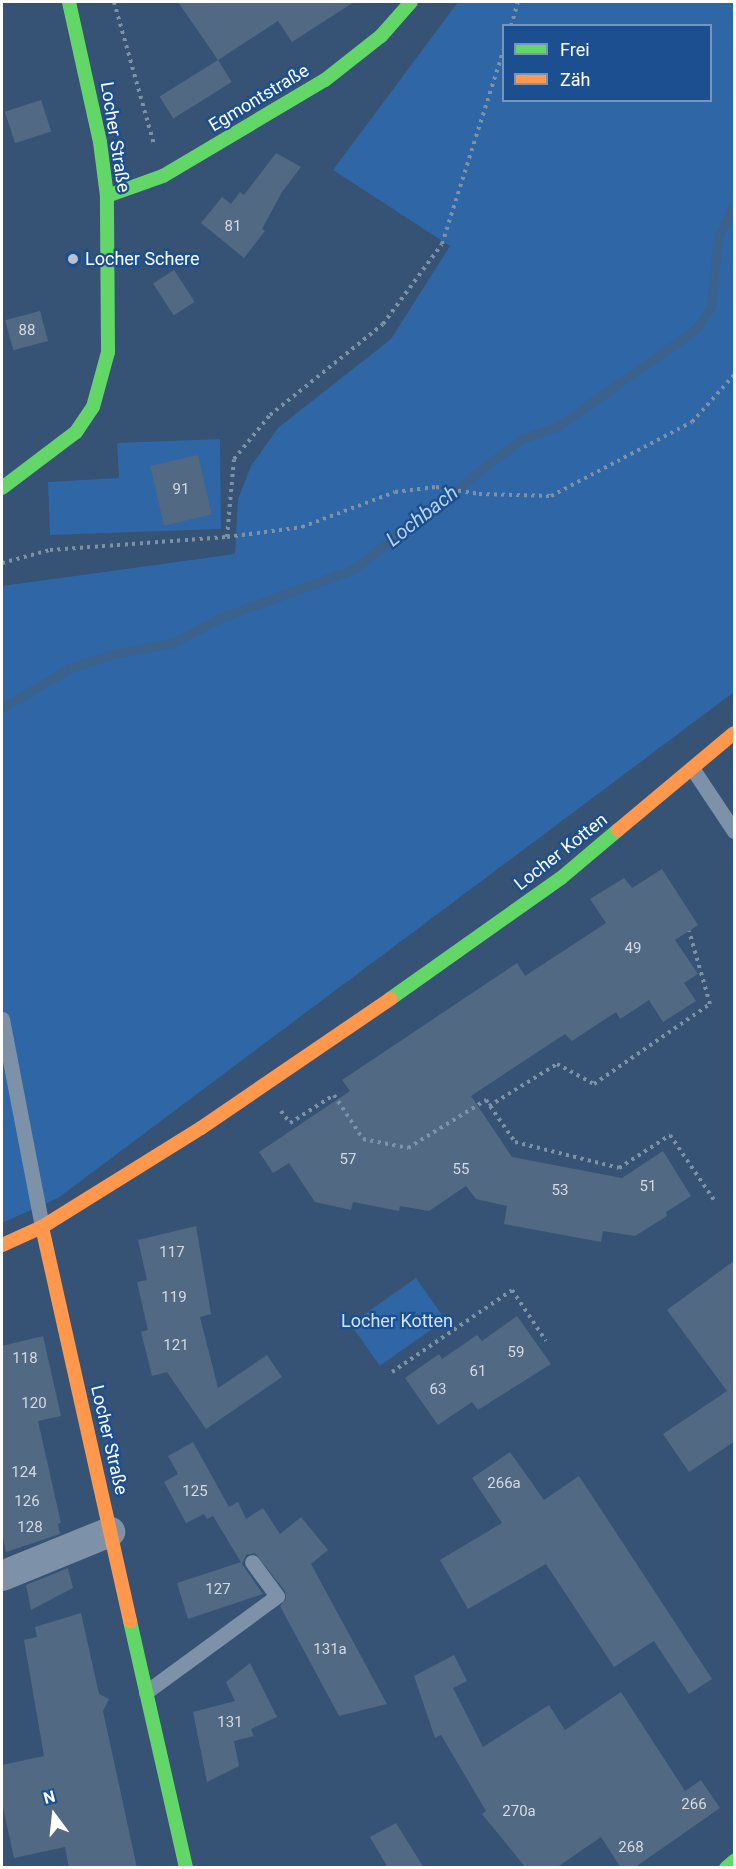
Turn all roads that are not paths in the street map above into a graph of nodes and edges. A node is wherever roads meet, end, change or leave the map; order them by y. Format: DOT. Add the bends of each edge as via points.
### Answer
graph roads {
  1 [pos="69,2"];
  2 [pos="411,2"];
  3 [pos="107,196"];
  4 [pos="2,488"];
  5 [pos="735,733"];
  6 [pos="692,768"];
  7 [pos="735,831"];
  8 [pos="2,1019"];
  9 [pos="42,1227"];
  10 [pos="2,1245"];
  11 [pos="110,1532"];
  12 [pos="252,1562"];
  13 [pos="2,1576"];
  14 [pos="146,1692"];
  15 [pos="735,1861"];
  16 [pos="186,1868"];
  17 [pos="726,1868"];
  1 -- 3 [label="street, Locher Straße" via="100,142"];
  2 -- 3 [label="street, Egmontstraße" via="381,36 325,80 163,176"];
  3 -- 4 [label="street, Locher Straße" via="108,352 104,380 93,407 76,432"];
  5 -- 6 [label="street, Locher Kotten"];
  6 -- 7 [label="lane"];
  6 -- 9 [label="street, Locher Kotten" via="561,878 400,992 201,1128"];
  8 -- 9 [label="lane, Locher Straße"];
  9 -- 10 [label="street, Locher Kotten"];
  9 -- 11 [label="street, Locher Straße"];
  11 -- 13 [label="street"];
  11 -- 14 [label="street, Locher Straße"];
  12 -- 14 [label="lane" via="277,1596"];
  14 -- 16 [label="street, Locher Straße"];
  15 -- 17 [label="street"];
}
